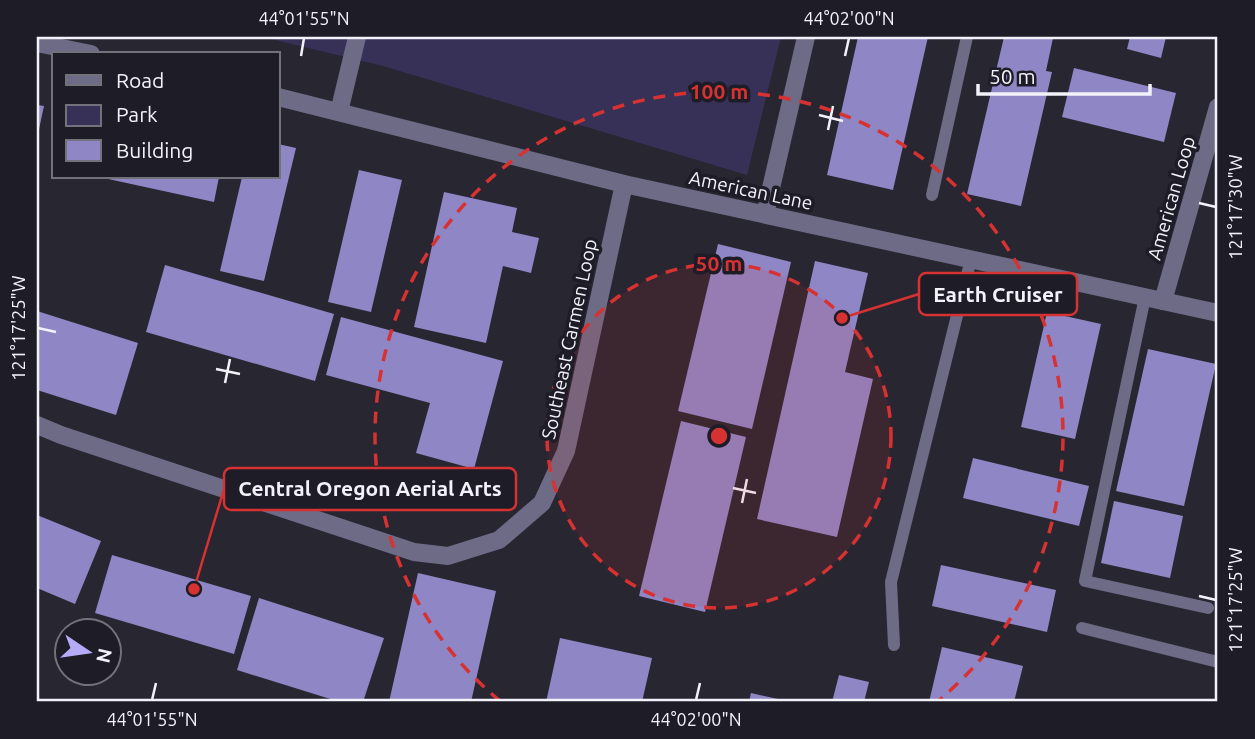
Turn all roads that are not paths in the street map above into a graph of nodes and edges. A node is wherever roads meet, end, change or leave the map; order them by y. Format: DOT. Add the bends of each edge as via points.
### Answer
graph roads {
  1 [pos="357,37"];
  2 [pos="806,37"];
  3 [pos="967,37"];
  4 [pos="37,43"];
  5 [pos="82,52"];
  6 [pos="280,97"];
  7 [pos="1218,107"];
  8 [pos="340,112"];
  9 [pos="624,184"];
  10 [pos="932,195"];
  11 [pos="765,214"];
  12 [pos="971,259"];
  13 [pos="1145,297"];
  14 [pos="1163,301"];
  15 [pos="1218,313"];
  16 [pos="37,425"];
  17 [pos="1208,608"];
  18 [pos="1082,628"];
  19 [pos="894,645"];
  20 [pos="1218,663"];
  1 -- 8 [label="street"];
  2 -- 11 [label="street"];
  3 -- 10 [label="lane"];
  4 -- 5 [label="street"];
  6 -- 8 [label="street, American Lane"];
  7 -- 14 [label="street, American Loop"];
  8 -- 9 [label="street, American Lane"];
  9 -- 11 [label="street, American Lane"];
  9 -- 16 [label="street, Southeast Carmen Loop" via="566,451 542,503 499,540 448,556 414,552"];
  11 -- 12 [label="street, American Lane"];
  12 -- 13 [label="street, American Lane"];
  12 -- 19 [label="lane" via="891,582"];
  13 -- 14 [label="street, American Lane"];
  13 -- 17 [label="lane" via="1085,581"];
  14 -- 15 [label="street, American Lane"];
  18 -- 20 [label="lane"];
}
